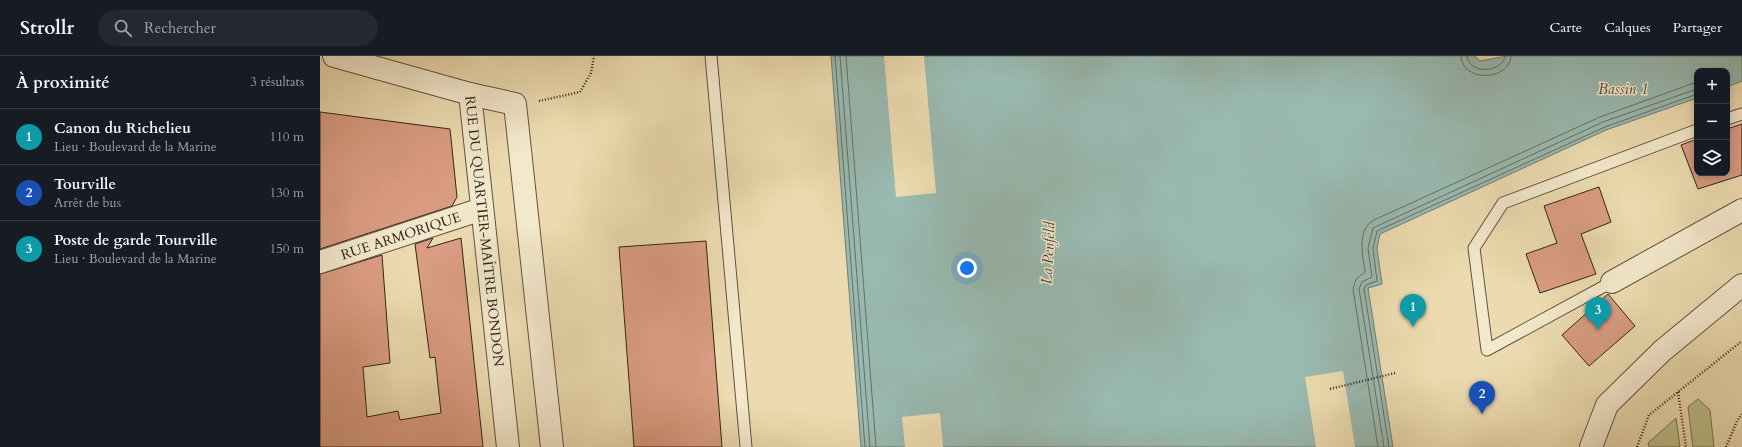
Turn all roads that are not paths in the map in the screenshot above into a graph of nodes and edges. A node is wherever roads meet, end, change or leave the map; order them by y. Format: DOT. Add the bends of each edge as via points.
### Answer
graph roads {
  1 [pos="334,56"];
  2 [pos="711,56"];
  3 [pos="470,94"];
  4 [pos="1742,114"];
  5 [pos="1730,118"];
  6 [pos="1694,131"];
  7 [pos="482,209"];
  8 [pos="1742,210"];
  9 [pos="320,262"];
  10 [pos="1612,282"];
  11 [pos="1742,285"];
  12 [pos="508,447"];
  13 [pos="552,447"];
  14 [pos="746,447"];
  15 [pos="1591,447"];
  1 -- 3 [label="street"];
  2 -- 14 [label="lane"];
  3 -- 7 [label="street, RUE DU QUARTIER-MAÎTRE BONDON"];
  3 -- 13 [label="street, RUE DU QUARTIER-MAÎTRE BONDON" via="515,104"];
  4 -- 5 [label="lane"];
  6 -- 10 [label="lane" via="1503,203 1474,248 1487,350"];
  7 -- 9 [label="street, RUE ARMORIQUE"];
  7 -- 12 [label="street, RUE DU QUARTIER-MAÎTRE BONDON"];
  8 -- 10 [label="street"];
  11 -- 15 [label="street" via="1662,351 1607,404"];
}
